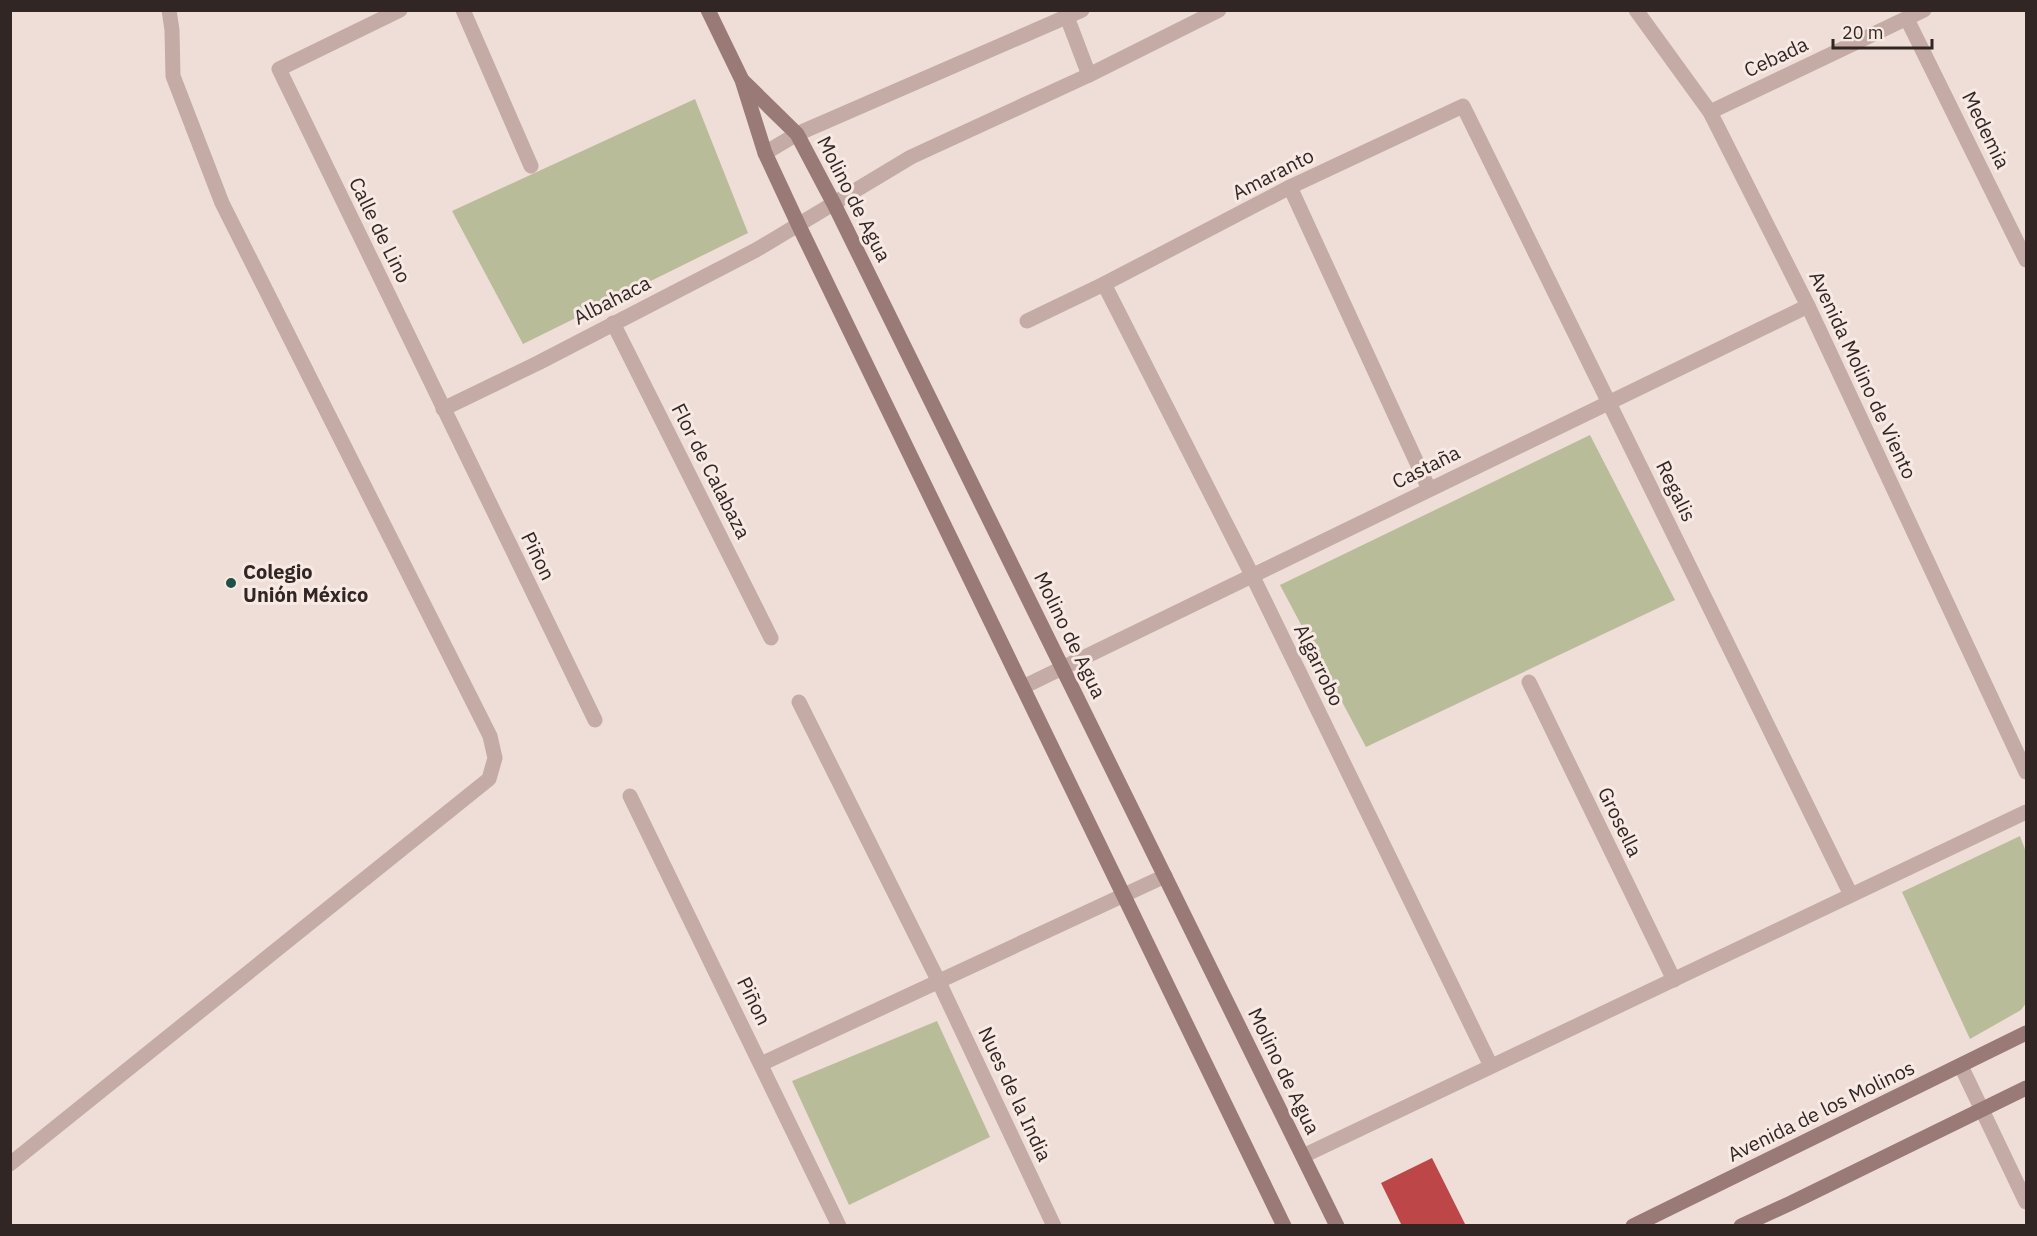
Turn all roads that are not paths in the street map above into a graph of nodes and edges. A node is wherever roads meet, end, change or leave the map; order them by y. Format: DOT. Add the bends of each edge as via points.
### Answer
graph roads {
  1 [pos="168,10"];
  2 [pos="400,10"];
  3 [pos="463,10"];
  4 [pos="708,10"];
  5 [pos="1082,10"];
  6 [pos="1220,10"];
  7 [pos="1636,10"];
  8 [pos="1924,10"];
  9 [pos="1067,17"];
  10 [pos="1907,19"];
  11 [pos="1089,75"];
  12 [pos="742,80"];
  13 [pos="1463,106"];
  14 [pos="1710,112"];
  15 [pos="797,134"];
  16 [pos="765,153"];
  17 [pos="531,166"];
  18 [pos="1290,187"];
  19 [pos="834,204"];
  20 [pos="799,225"];
  21 [pos="2026,260"];
  22 [pos="1104,284"];
  23 [pos="1808,306"];
  24 [pos="1027,321"];
  25 [pos="613,323"];
  26 [pos="1608,402"];
  27 [pos="443,409"];
  28 [pos="1429,489"];
  29 [pos="1252,574"];
  30 [pos="771,638"];
  31 [pos="1063,666"];
  32 [pos="1529,682"];
  33 [pos="1023,687"];
  34 [pos="799,702"];
  35 [pos="595,720"];
  36 [pos="2026,772"];
  37 [pos="630,796"];
  38 [pos="2026,812"];
  39 [pos="1165,876"];
  40 [pos="1125,895"];
  41 [pos="1851,895"];
  42 [pos="938,980"];
  43 [pos="1674,980"];
  44 [pos="2026,1033"];
  45 [pos="761,1064"];
  46 [pos="1491,1066"];
  47 [pos="1961,1066"];
  48 [pos="2026,1088"];
  49 [pos="1982,1109"];
  50 [pos="1303,1156"];
  51 [pos="10,1164"];
  52 [pos="2026,1202"];
  53 [pos="839,1226"];
  54 [pos="1054,1226"];
  55 [pos="1284,1226"];
  56 [pos="1337,1226"];
  57 [pos="1633,1226"];
  58 [pos="1741,1226"];
  1 -- 51 [label="street" via="173,76 222,203 490,736 495,758 489,779"];
  2 -- 27 [label="street, Calle de Lino" via="279,69"];
  3 -- 17 [label="street"];
  4 -- 12 [label="street, Molino de Agua"];
  5 -- 9 [label="street"];
  6 -- 11 [label="street, Albahaca"];
  7 -- 14 [label="street, Avenida Molino de Viento"];
  8 -- 10 [label="street, Cebada"];
  9 -- 11 [label="street"];
  9 -- 15 [label="street"];
  10 -- 14 [label="street, Cebada"];
  10 -- 21 [label="street, Medemia"];
  11 -- 19 [label="street, Albahaca" via="911,157"];
  12 -- 15 [label="street, Molino de Agua"];
  12 -- 16 [label="street, Molino de Agua"];
  13 -- 18 [label="street, Amaranto"];
  13 -- 26 [label="street, Regalis"];
  14 -- 23 [label="street, Avenida Molino de Viento"];
  15 -- 16 [label="street"];
  15 -- 19 [label="street, Molino de Agua"];
  16 -- 20 [label="street, Molino de Agua"];
  18 -- 22 [label="street, Amaranto"];
  18 -- 28 [label="street"];
  19 -- 20 [label="street, Albahaca"];
  19 -- 31 [label="street, Molino de Agua"];
  20 -- 25 [label="street, Albahaca"];
  20 -- 33 [label="street, Molino de Agua"];
  22 -- 24 [label="street, Amaranto"];
  22 -- 29 [label="street, Algarrobo"];
  23 -- 26 [label="street, Castaña"];
  23 -- 36 [label="street, Avenida Molino de Viento"];
  25 -- 27 [label="street, Albahaca"];
  25 -- 30 [label="street, Flor de Calabaza"];
  26 -- 28 [label="street, Castaña"];
  26 -- 41 [label="street, Regalis"];
  27 -- 35 [label="street, Piñon"];
  28 -- 29 [label="street, Castaña"];
  29 -- 31 [label="street, Castaña"];
  29 -- 46 [label="street, Algarrobo"];
  31 -- 33 [label="street, Castaña"];
  31 -- 39 [label="street, Molino de Agua"];
  32 -- 43 [label="street, Grosella"];
  33 -- 40 [label="street, Molino de Agua"];
  34 -- 42 [label="street"];
  37 -- 45 [label="street, Piñon"];
  38 -- 41 [label="street"];
  39 -- 40 [label="street"];
  39 -- 50 [label="street, Molino de Agua"];
  40 -- 42 [label="street"];
  40 -- 55 [label="street, Molino de Agua"];
  41 -- 43 [label="street"];
  42 -- 45 [label="street"];
  42 -- 54 [label="street, Nues de la India"];
  43 -- 46 [label="street"];
  44 -- 47 [label="street, Avenida de los Molinos"];
  45 -- 53 [label="street, Piñon"];
  46 -- 50 [label="street"];
  47 -- 49 [label="street"];
  47 -- 57 [label="street, Avenida de los Molinos"];
  48 -- 49 [label="street"];
  49 -- 52 [label="street"];
  49 -- 58 [label="street"];
  50 -- 56 [label="street, Molino de Agua"];
}
